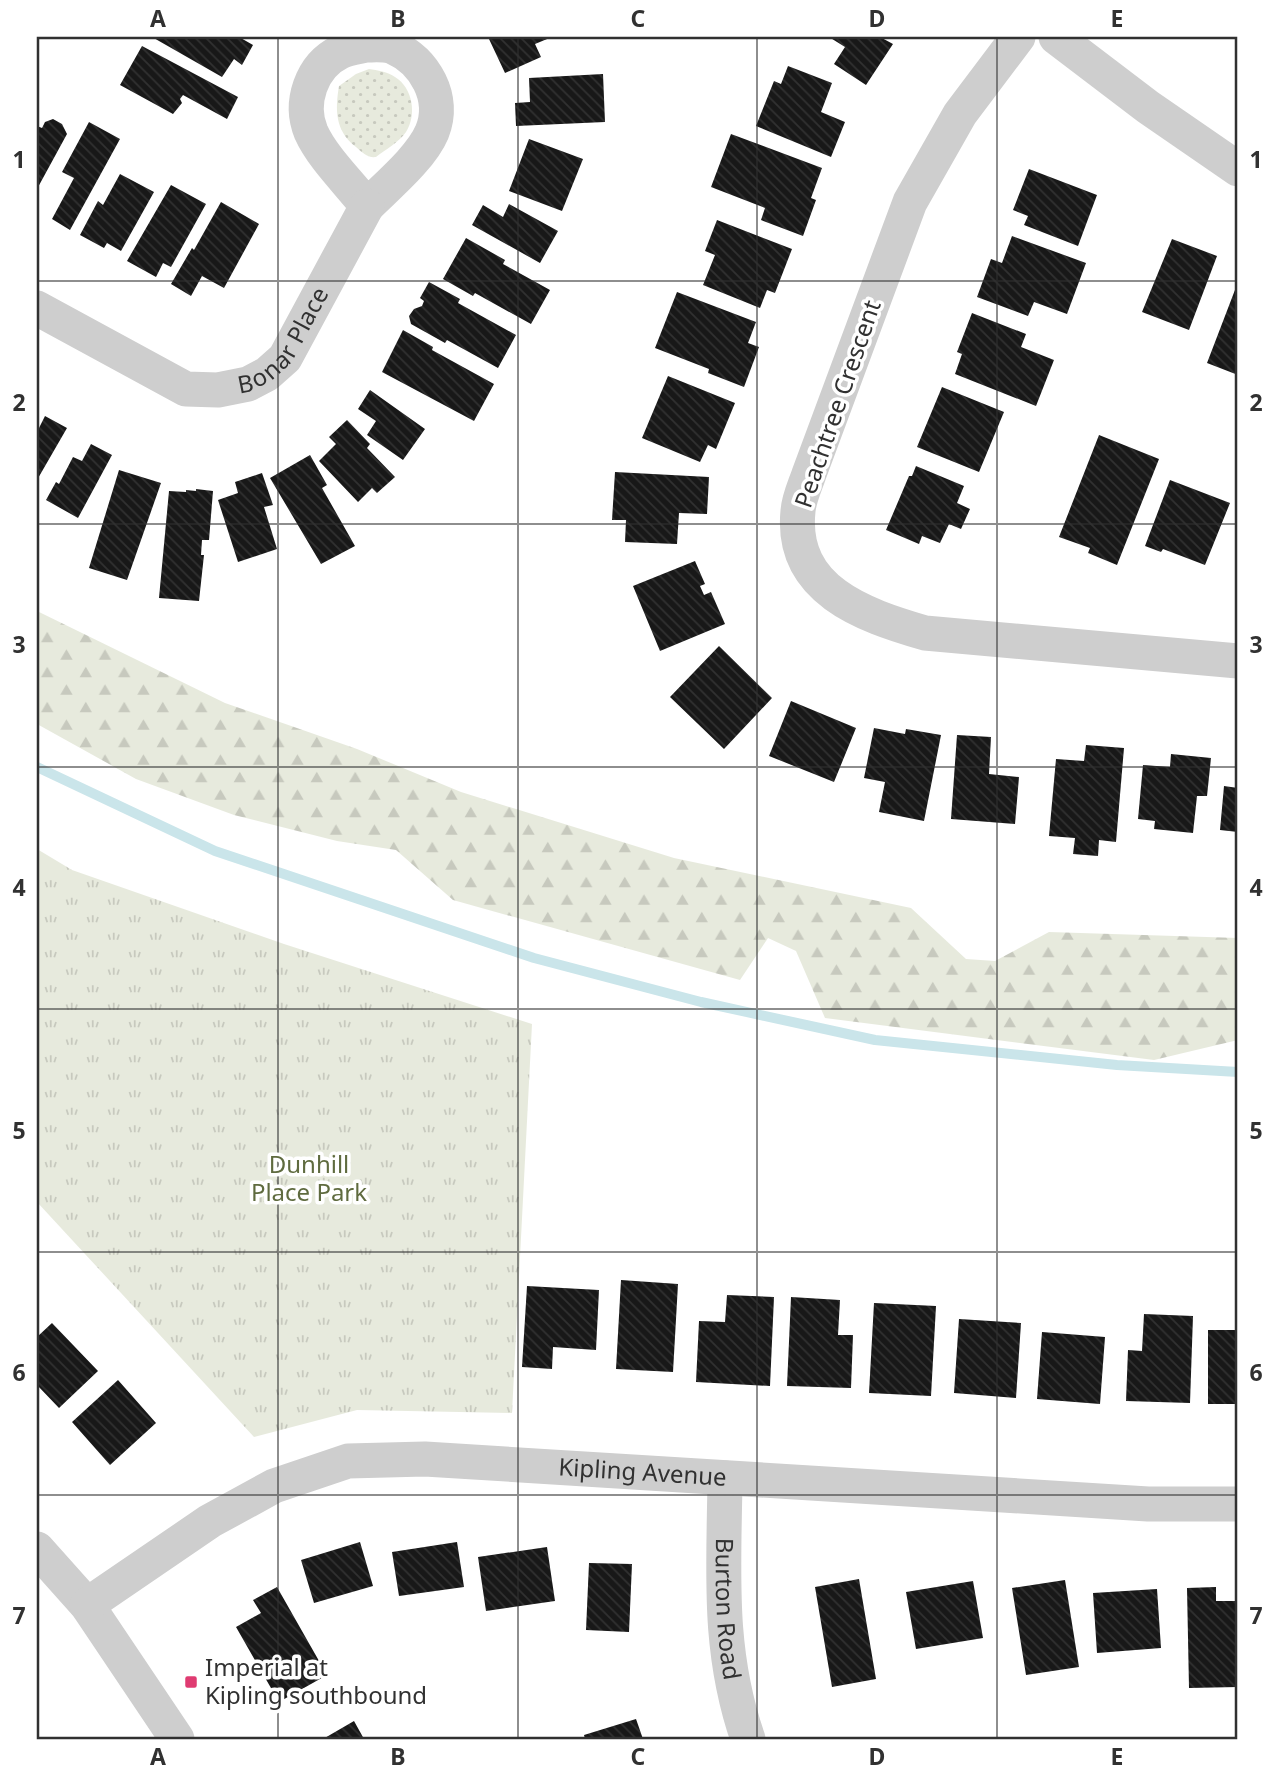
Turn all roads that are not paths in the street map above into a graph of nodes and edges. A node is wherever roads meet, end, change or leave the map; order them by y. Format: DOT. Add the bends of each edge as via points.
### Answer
graph roads {
  1 [pos="1018,37"];
  2 [pos="1056,37"];
  3 [pos="1238,169"];
  4 [pos="367,206"];
  5 [pos="37,308"];
  6 [pos="1238,661"];
  7 [pos="726,1478"];
  8 [pos="1238,1504"];
  9 [pos="37,1549"];
  10 [pos="87,1605"];
  11 [pos="177,1739"];
  12 [pos="748,1739"];
  1 -- 6 [label="street, Peachtree Crescent" via="960,114 910,202 798,508 804,557 821,583 845,603 925,633"];
  2 -- 3 [label="street"];
  4 -- 4 [label="street, Bonar Place" via="425,145 436,112 433,89 423,69 391,46 366,45 340,52 323,64 310,83 306,108 312,132 325,153"];
  4 -- 5 [label="street, Bonar Place" via="285,358 247,384 218,390 186,388"];
  7 -- 8 [label="street, Kipling Avenue" via="1147,1504"];
  7 -- 10 [label="street, Kipling Avenue" via="425,1459 348,1461 274,1486 210,1521"];
  7 -- 12 [label="street, Burton Road" via="725,1642 736,1705"];
  9 -- 10 [label="street"];
  10 -- 11 [label="street"];
}
